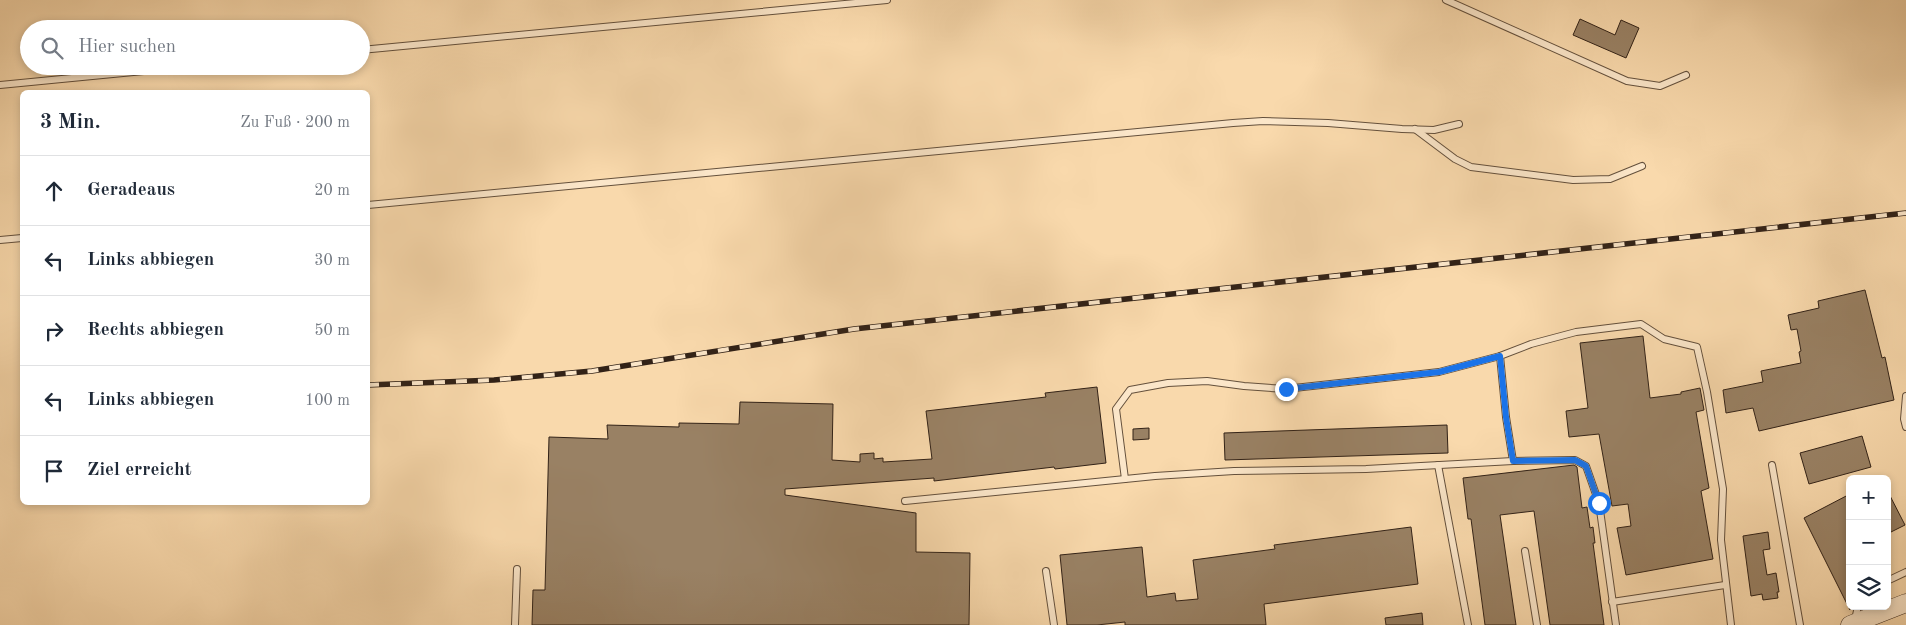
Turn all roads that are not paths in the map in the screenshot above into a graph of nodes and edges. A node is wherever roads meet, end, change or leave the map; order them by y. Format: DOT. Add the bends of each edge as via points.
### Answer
graph roads {
  1 [pos="887,0"];
  2 [pos="1446,0"];
  3 [pos="370,49"];
  4 [pos="1686,74"];
  5 [pos="103,75"];
  6 [pos="0,85"];
  7 [pos="1459,124"];
  8 [pos="1415,129"];
  9 [pos="1642,166"];
  10 [pos="370,205"];
  11 [pos="20,238"];
  12 [pos="0,240"];
  13 [pos="1500,356"];
  14 [pos="1906,396"];
  15 [pos="1906,427"];
  16 [pos="1513,461"];
  17 [pos="1438,465"];
  18 [pos="1772,465"];
  19 [pos="1125,479"];
  20 [pos="905,501"];
  21 [pos="1524,551"];
  22 [pos="517,569"];
  23 [pos="1046,571"];
  24 [pos="1906,572"];
  25 [pos="1891,579"];
  26 [pos="1725,585"];
  27 [pos="1612,602"];
  28 [pos="1906,603"];
  29 [pos="1857,610"];
  30 [pos="1852,624"];
  31 [pos="515,625"];
  32 [pos="1054,625"];
  33 [pos="1468,625"];
  34 [pos="1537,625"];
  35 [pos="1616,625"];
  36 [pos="1731,625"];
  37 [pos="1800,625"];
  1 -- 3 [label="lane"];
  2 -- 4 [label="lane" via="1627,81 1660,86"];
  5 -- 6 [label="lane"];
  7 -- 8 [label="lane" via="1434,130"];
  8 -- 9 [label="lane" via="1471,167 1573,180 1610,179"];
  8 -- 10 [label="lane" via="1328,123 1233,123"];
  11 -- 12 [label="lane"];
  13 -- 16 [label="lane"];
  13 -- 19 [label="lane" via="1439,372 1286,389 1207,380 1130,390 1116,409"];
  13 -- 26 [label="lane" via="1576,332 1641,324 1664,339 1697,347 1723,489 1721,540"];
  14 -- 15 [label="lane"];
  16 -- 17 [label="lane"];
  16 -- 27 [label="lane" via="1575,460 1586,466 1599,503"];
  17 -- 19 [label="lane" via="1234,471"];
  17 -- 33 [label="lane"];
  18 -- 37 [label="lane"];
  19 -- 20 [label="lane"];
  21 -- 34 [label="lane"];
  22 -- 31 [label="lane"];
  23 -- 32 [label="lane"];
  24 -- 25 [label="lane"];
  26 -- 27 [label="lane"];
  26 -- 36 [label="lane"];
  27 -- 35 [label="lane"];
  28 -- 30 [label="street"];
  29 -- 30 [label="lane"];
}
